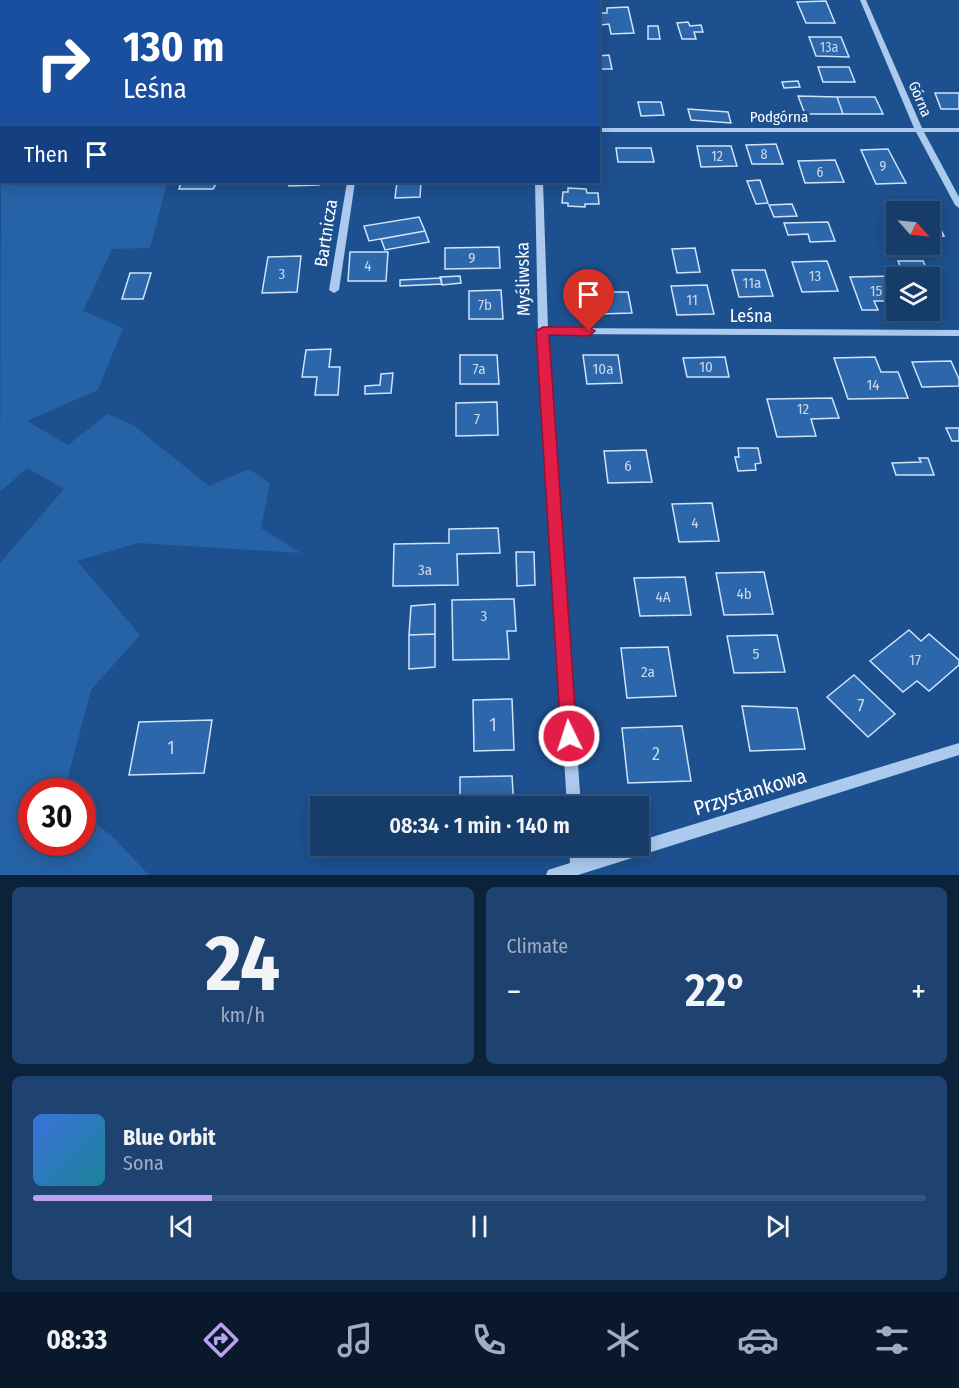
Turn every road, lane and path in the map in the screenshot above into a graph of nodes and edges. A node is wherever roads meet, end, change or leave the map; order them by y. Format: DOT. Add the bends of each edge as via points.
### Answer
graph roads {
  1 [pos="863,0"];
  2 [pos="600,130"];
  3 [pos="959,130"];
  4 [pos="919,131"];
  5 [pos="351,183"];
  6 [pos="539,183"];
  7 [pos="959,206"];
  8 [pos="334,290"];
  9 [pos="543,331"];
  10 [pos="959,333"];
  11 [pos="959,749"];
  12 [pos="573,796"];
  13 [pos="577,856"];
  14 [pos="578,868"];
  15 [pos="553,875"];
  1 -- 4 [label="street, Górna"];
  2 -- 4 [label="street, Podgórna"];
  3 -- 4 [label="street, Podgórna"];
  4 -- 7 [label="street, Górna"];
  5 -- 8 [label="street, Bartnicza"];
  6 -- 9 [label="street, Myśliwska"];
  9 -- 10 [label="street, Leśna"];
  9 -- 12 [label="street, Myśliwska"];
  11 -- 14 [label="street, Przystankowa"];
  13 -- 14 [label="street"];
  14 -- 15 [label="street, Przystankowa"];
}
